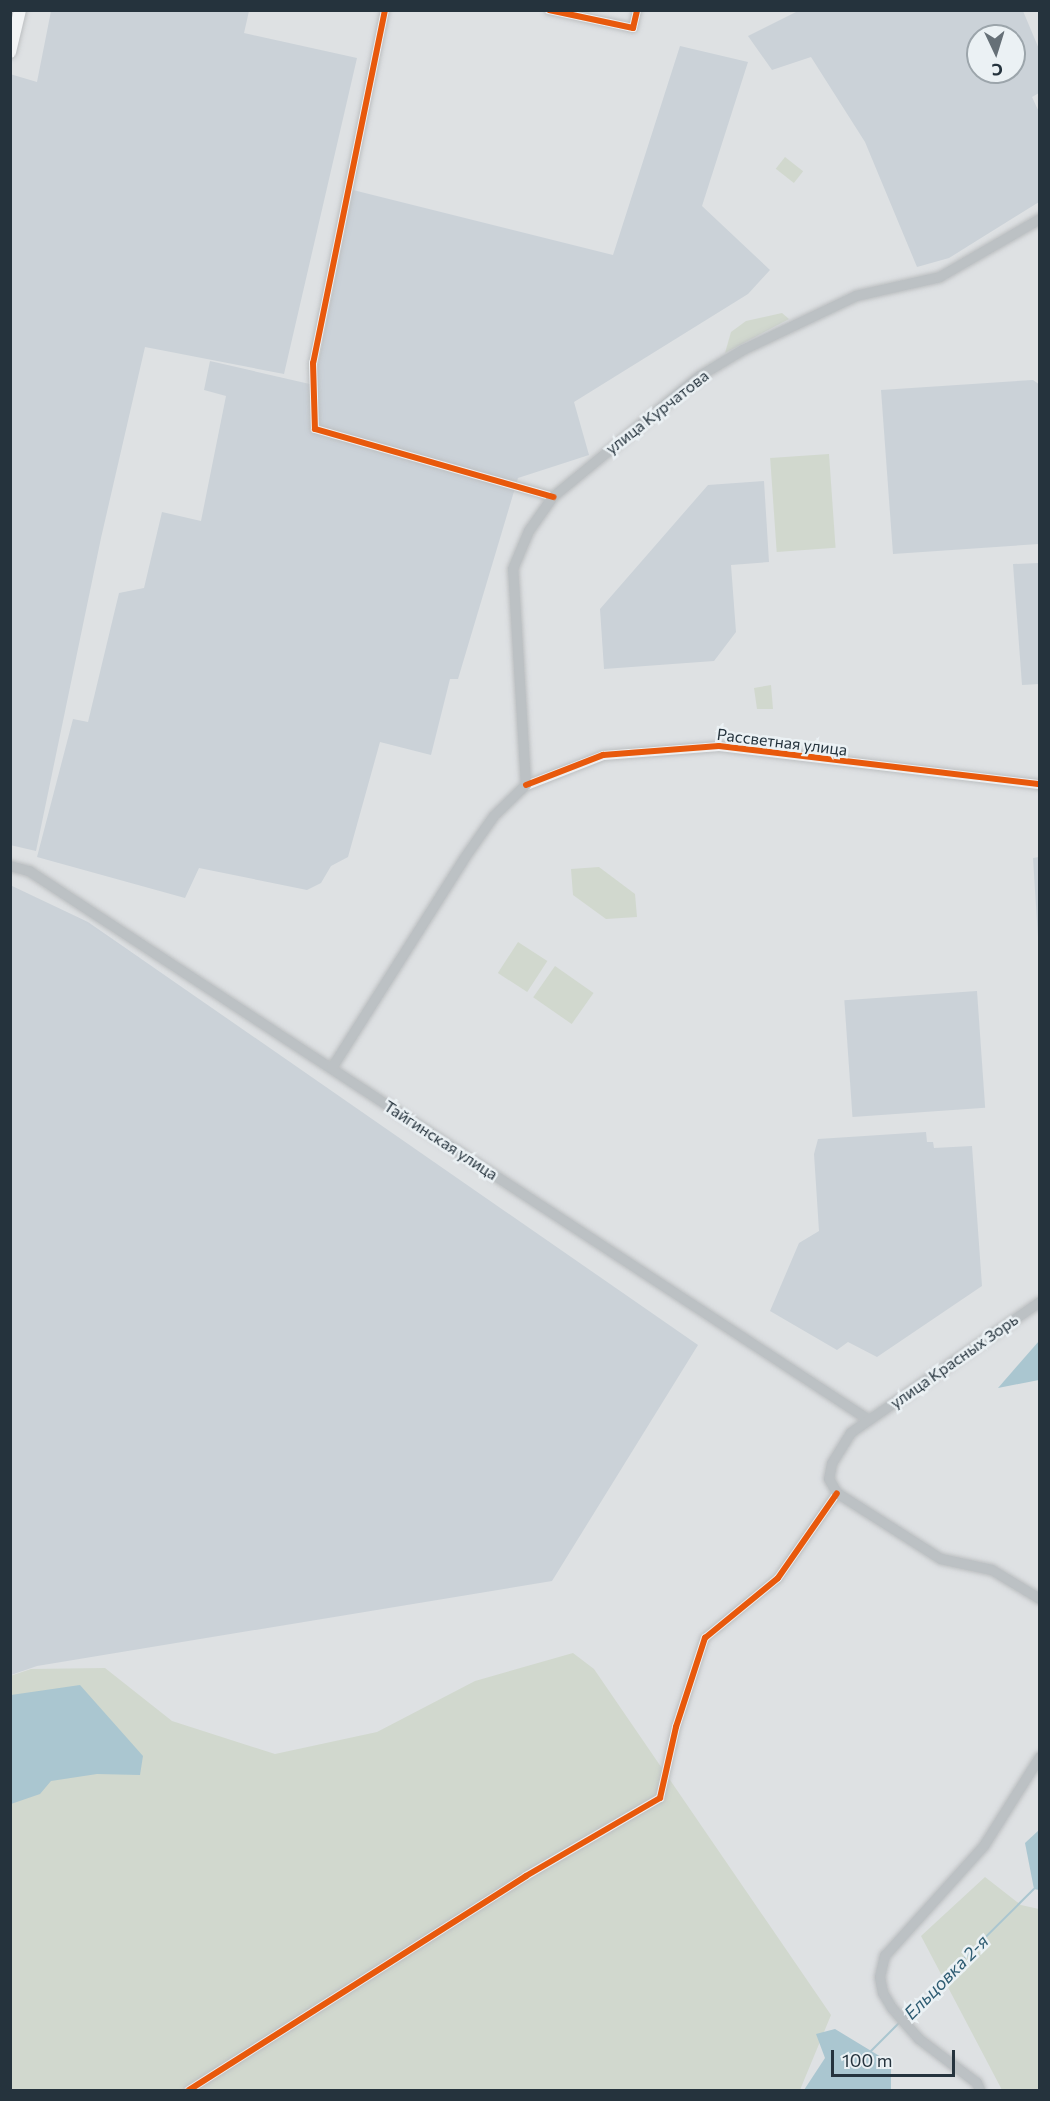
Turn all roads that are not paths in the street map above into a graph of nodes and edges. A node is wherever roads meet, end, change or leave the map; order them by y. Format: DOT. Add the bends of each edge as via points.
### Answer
graph roads {
  1 [pos="20,10"];
  2 [pos="385,10"];
  3 [pos="549,10"];
  4 [pos="637,10"];
  5 [pos="10,52"];
  6 [pos="1040,219"];
  7 [pos="553,497"];
  8 [pos="1040,784"];
  9 [pos="526,785"];
  10 [pos="10,866"];
  11 [pos="332,1068"];
  12 [pos="1040,1302"];
  13 [pos="869,1420"];
  14 [pos="837,1492"];
  15 [pos="1040,1599"];
  16 [pos="1040,1757"];
  17 [pos="189,2091"];
  18 [pos="980,2091"];
  1 -- 5 [label="highway"];
  2 -- 7 [label="street" via="313,363 315,429"];
  3 -- 4 [label="street" via="633,28"];
  6 -- 7 [label="main road, улица Курчатова" via="940,277 856,296 743,350 700,376"];
  7 -- 9 [label="main road, улица Курчатова" via="529,531 513,569"];
  8 -- 9 [label="street, Рассветная улица" via="719,746 603,755"];
  9 -- 11 [label="main road, Рассветная улица" via="494,816 464,859"];
  10 -- 11 [label="main road, Тайгинская улица" via="29,871"];
  11 -- 13 [label="main road, Тайгинская улица"];
  12 -- 13 [label="main road, улица Красных Зорь"];
  13 -- 14 [label="main road, улица Красных Зорь" via="851,1434 832,1464 829,1479"];
  14 -- 15 [label="main road" via="941,1559 992,1570"];
  14 -- 17 [label="street" via="778,1578 705,1638 676,1727 660,1798 526,1876"];
  16 -- 18 [label="main road" via="984,1846 885,1956 880,1977 883,1993 902,2020 919,2039 977,2083"];
}
